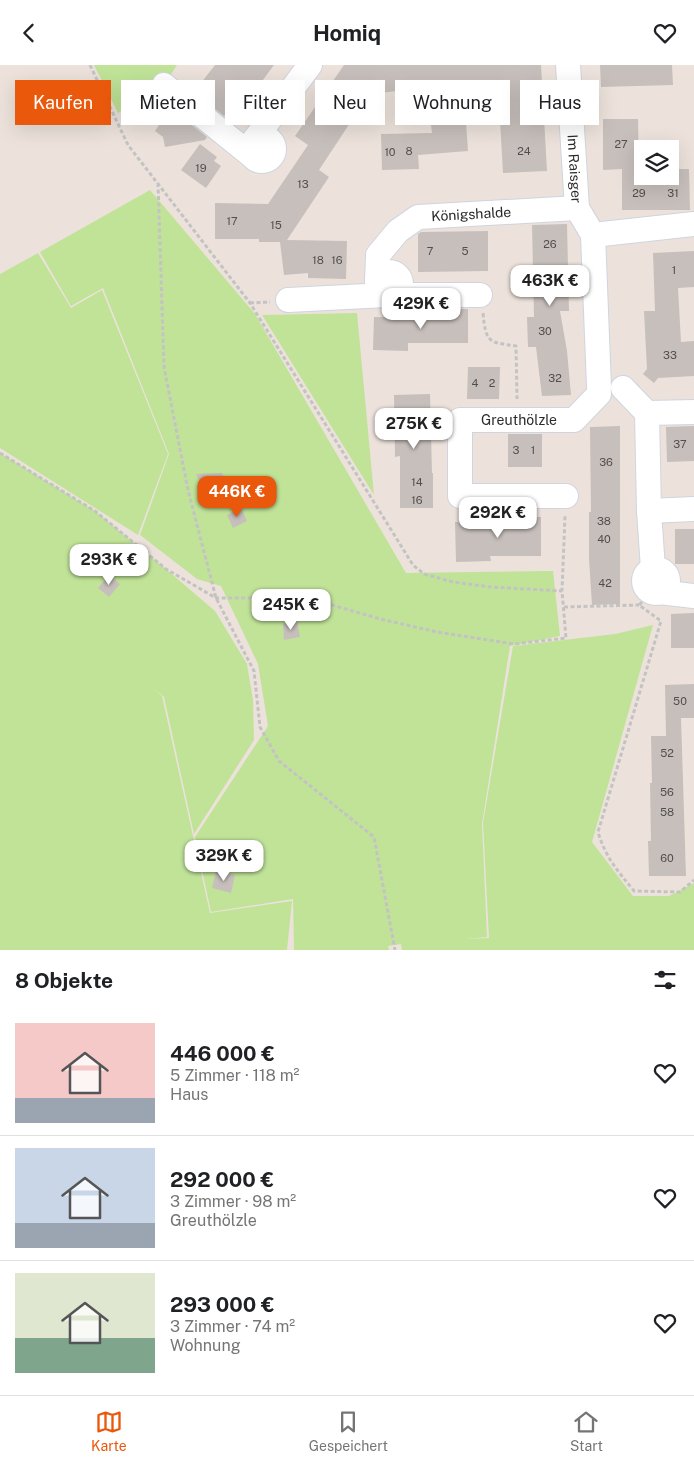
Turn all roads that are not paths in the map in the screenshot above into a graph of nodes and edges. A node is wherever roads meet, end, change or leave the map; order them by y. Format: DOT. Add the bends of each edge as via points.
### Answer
graph roads {
  1 [pos="310,65"];
  2 [pos="568,65"];
  3 [pos="215,121"];
  4 [pos="577,208"];
  5 [pos="694,224"];
  6 [pos="593,235"];
  7 [pos="385,290"];
  8 [pos="480,295"];
  9 [pos="288,300"];
  10 [pos="599,391"];
  11 [pos="694,412"];
  12 [pos="646,413"];
  13 [pos="566,496"];
  14 [pos="694,509"];
  15 [pos="649,511"];
  16 [pos="694,596"];
  1 -- 3 [label="street" via="254,148"];
  2 -- 4 [label="street, Im Raisger"];
  4 -- 6 [label="street, Im Raisger"];
  4 -- 7 [label="street, Königshalde" via="418,217 398,231 378,255"];
  5 -- 6 [label="street"];
  6 -- 10 [label="street, Im Raisger"];
  7 -- 8 [label="street"];
  7 -- 9 [label="street"];
  10 -- 12 [label="street" via="602,399 614,402 620,399 623,388"];
  10 -- 13 [label="street, Greuthölzle" via="574,419 460,421 460,496"];
  11 -- 12 [label="street"];
  12 -- 15 [label="street"];
  14 -- 15 [label="street"];
  15 -- 16 [label="street" via="653,569 647,572 644,584 650,597"];
}
